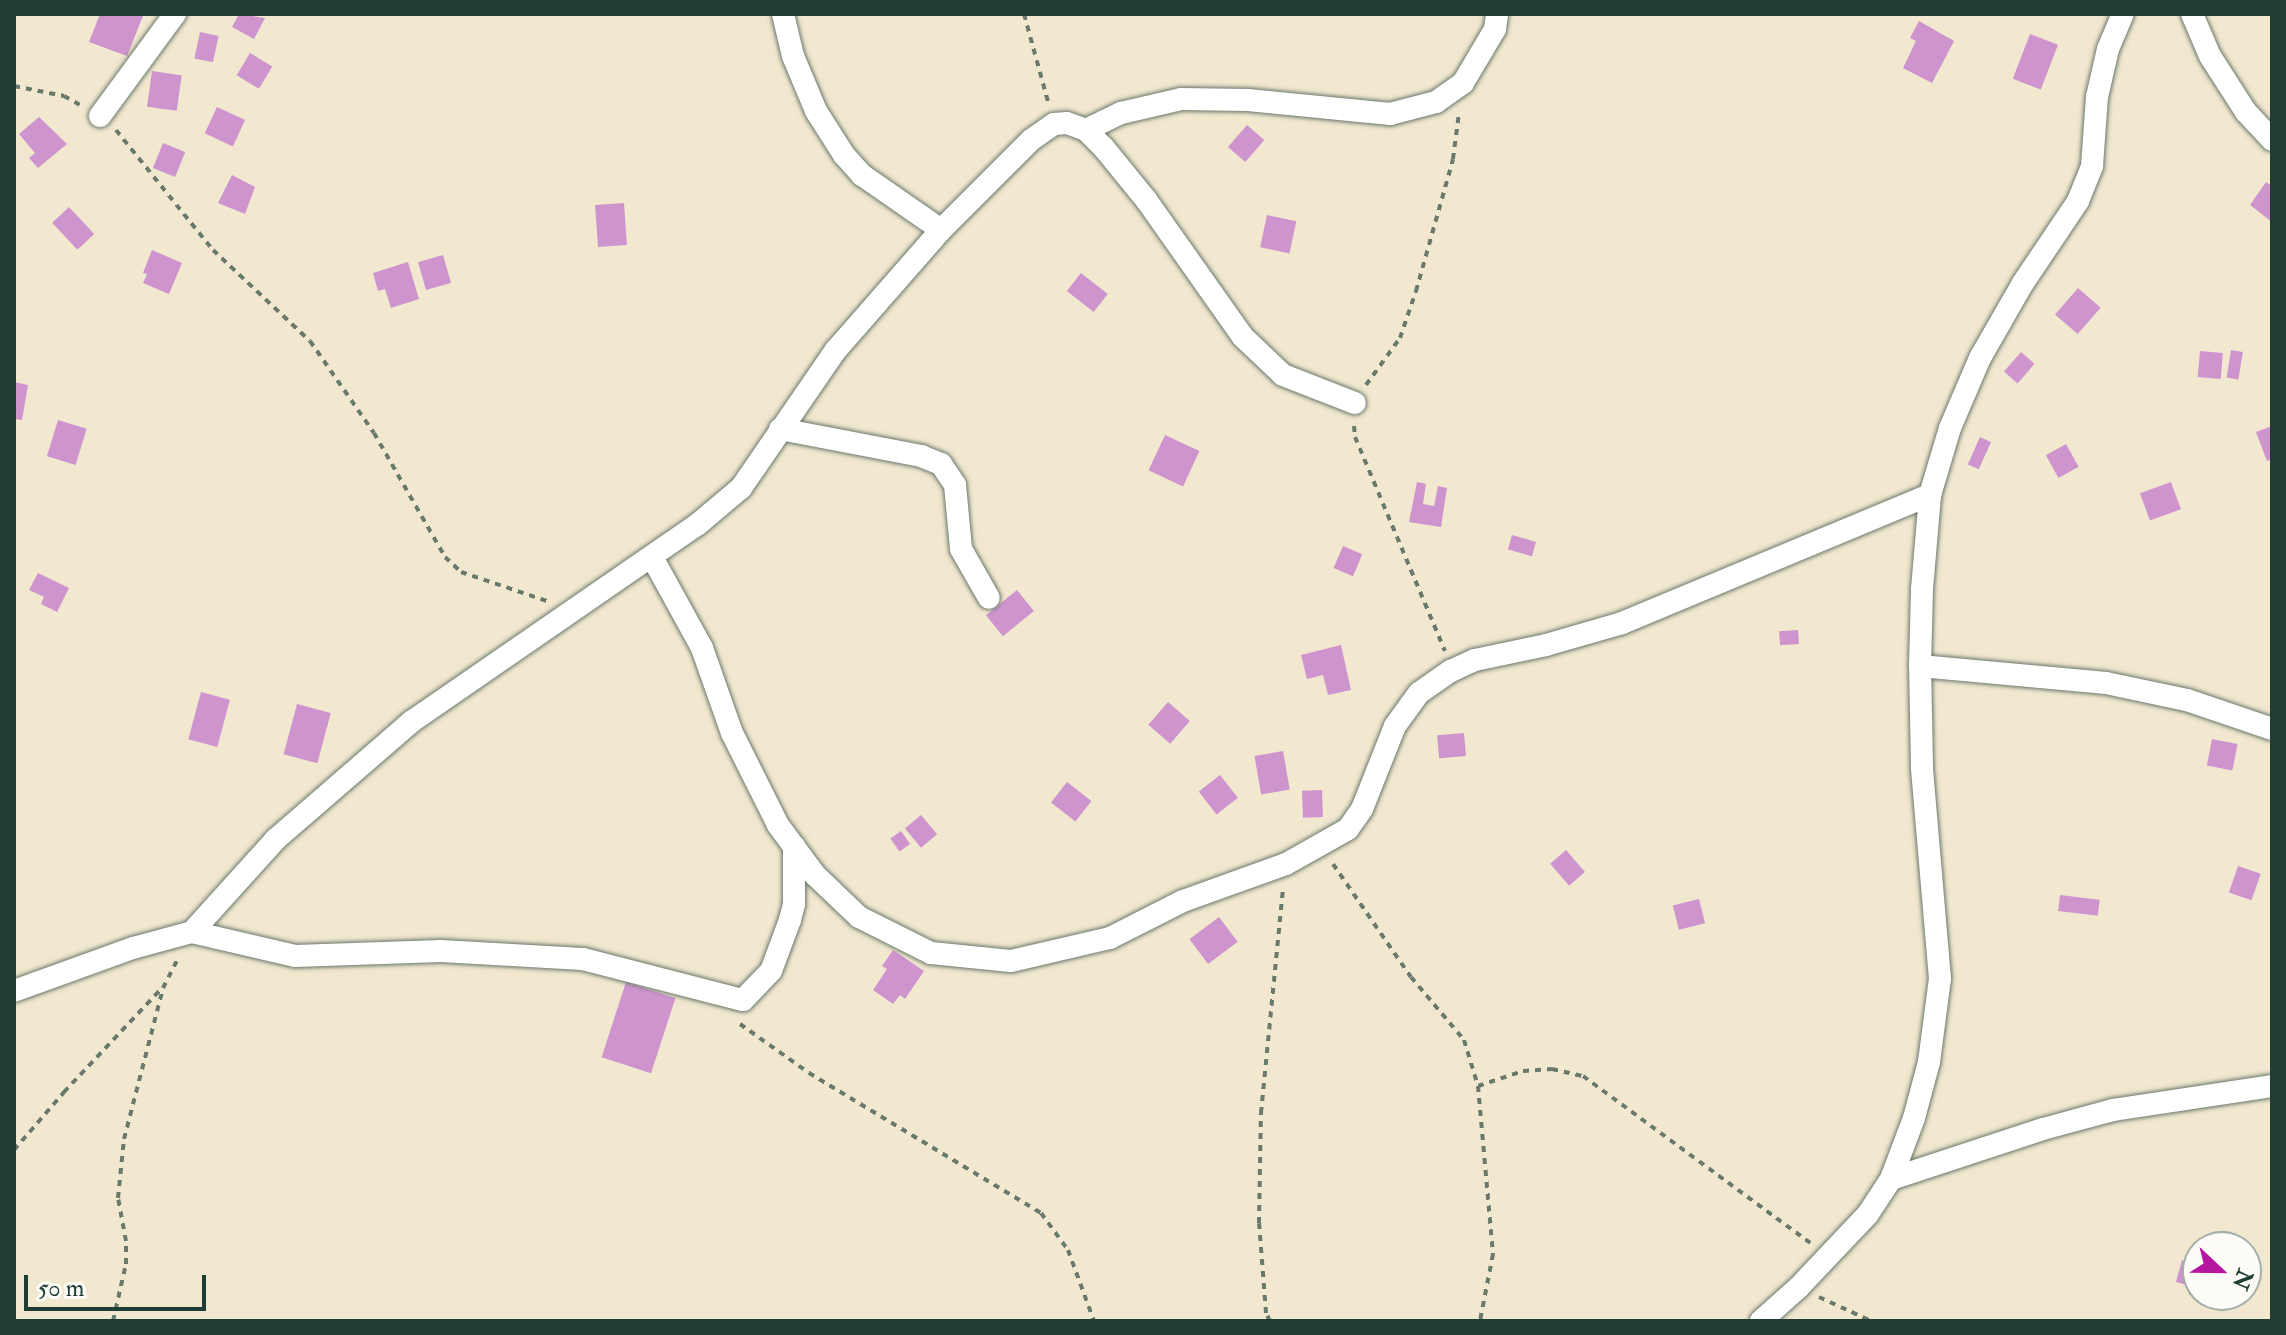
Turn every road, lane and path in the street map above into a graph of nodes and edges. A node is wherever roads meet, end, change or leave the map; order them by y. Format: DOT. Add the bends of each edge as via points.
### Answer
graph roads {
  1 [pos="175,14"];
  2 [pos="783,14"];
  3 [pos="1024,14"];
  4 [pos="1497,14"];
  5 [pos="2123,14"];
  6 [pos="2192,14"];
  7 [pos="1463,83"];
  8 [pos="14,86"];
  9 [pos="100,116"];
  10 [pos="1054,124"];
  11 [pos="1086,130"];
  12 [pos="2272,140"];
  13 [pos="941,230"];
  14 [pos="1355,403"];
  15 [pos="780,429"];
  16 [pos="1930,495"];
  17 [pos="652,557"];
  18 [pos="989,598"];
  19 [pos="573,608"];
  20 [pos="1920,666"];
  21 [pos="1451,671"];
  22 [pos="2272,729"];
  23 [pos="1321,845"];
  24 [pos="794,846"];
  25 [pos="1286,864"];
  26 [pos="192,932"];
  27 [pos="163,988"];
  28 [pos="14,991"];
  29 [pos="709,992"];
  30 [pos="1478,1086"];
  31 [pos="2272,1086"];
  32 [pos="14,1150"];
  33 [pos="1891,1179"];
  34 [pos="1828,1256"];
  35 [pos="1799,1287"];
  36 [pos="113,1321"];
  37 [pos="1094,1321"];
  38 [pos="1270,1321"];
  39 [pos="1480,1321"];
  40 [pos="1761,1321"];
  41 [pos="1871,1321"];
  1 -- 9 [label="street"];
  2 -- 13 [label="street" via="793,56 816,111 844,155 862,175"];
  3 -- 10 [label="path"];
  4 -- 7 [label="street" via="1495,29"];
  5 -- 16 [label="street" via="2097,97 2097,135 2088,178 1980,358 1950,428"];
  6 -- 12 [label="street" via="2210,56 2246,112"];
  7 -- 11 [label="street" via="1436,102 1390,114 1181,99 1121,113"];
  7 -- 14 [label="path" via="1453,159 1416,291 1400,338"];
  8 -- 9 [label="path" via="64,96"];
  9 -- 19 [label="path" via="213,250 310,341 374,433 445,557 461,572 486,583"];
  10 -- 11 [label="street"];
  10 -- 13 [label="street" via="1042,129"];
  11 -- 14 [label="street" via="1147,201 1243,337 1283,375"];
  13 -- 15 [label="street" via="836,350"];
  14 -- 21 [label="path" via="1355,437"];
  15 -- 17 [label="street" via="741,488"];
  15 -- 18 [label="street" via="941,464 955,485 961,549"];
  16 -- 20 [label="street"];
  16 -- 21 [label="street" via="1622,623 1475,660"];
  17 -- 19 [label="street"];
  17 -- 24 [label="street" via="702,648 732,733"];
  19 -- 26 [label="street" via="411,722 276,839"];
  20 -- 22 [label="street" via="2106,683 2187,700"];
  20 -- 33 [label="street" via="1922,767 1940,979 1929,1062"];
  21 -- 23 [label="street" via="1419,693 1395,726 1362,809 1348,829"];
  23 -- 25 [label="street"];
  23 -- 30 [label="path" via="1411,977 1464,1040"];
  24 -- 25 [label="street" via="815,875 859,917 931,953 1011,961 1110,938 1183,901"];
  24 -- 29 [label="street" via="794,904 771,971 743,1000"];
  25 -- 38 [label="path" via="1261,1113 1259,1223"];
  26 -- 27 [label="path"];
  26 -- 28 [label="street"];
  26 -- 29 [label="street" via="295,956 441,951 583,959"];
  27 -- 32 [label="path"];
  27 -- 36 [label="path" via="124,1139 118,1198 126,1264"];
  29 -- 37 [label="path" via="731,1018 809,1073 1041,1213 1068,1250"];
  30 -- 34 [label="path" via="1523,1071 1552,1069 1583,1076"];
  30 -- 39 [label="path" via="1493,1254"];
  31 -- 33 [label="street" via="2113,1110"];
  33 -- 34 [label="street" via="1868,1214"];
  34 -- 35 [label="street"];
  35 -- 40 [label="street"];
  35 -- 41 [label="path"];
}
